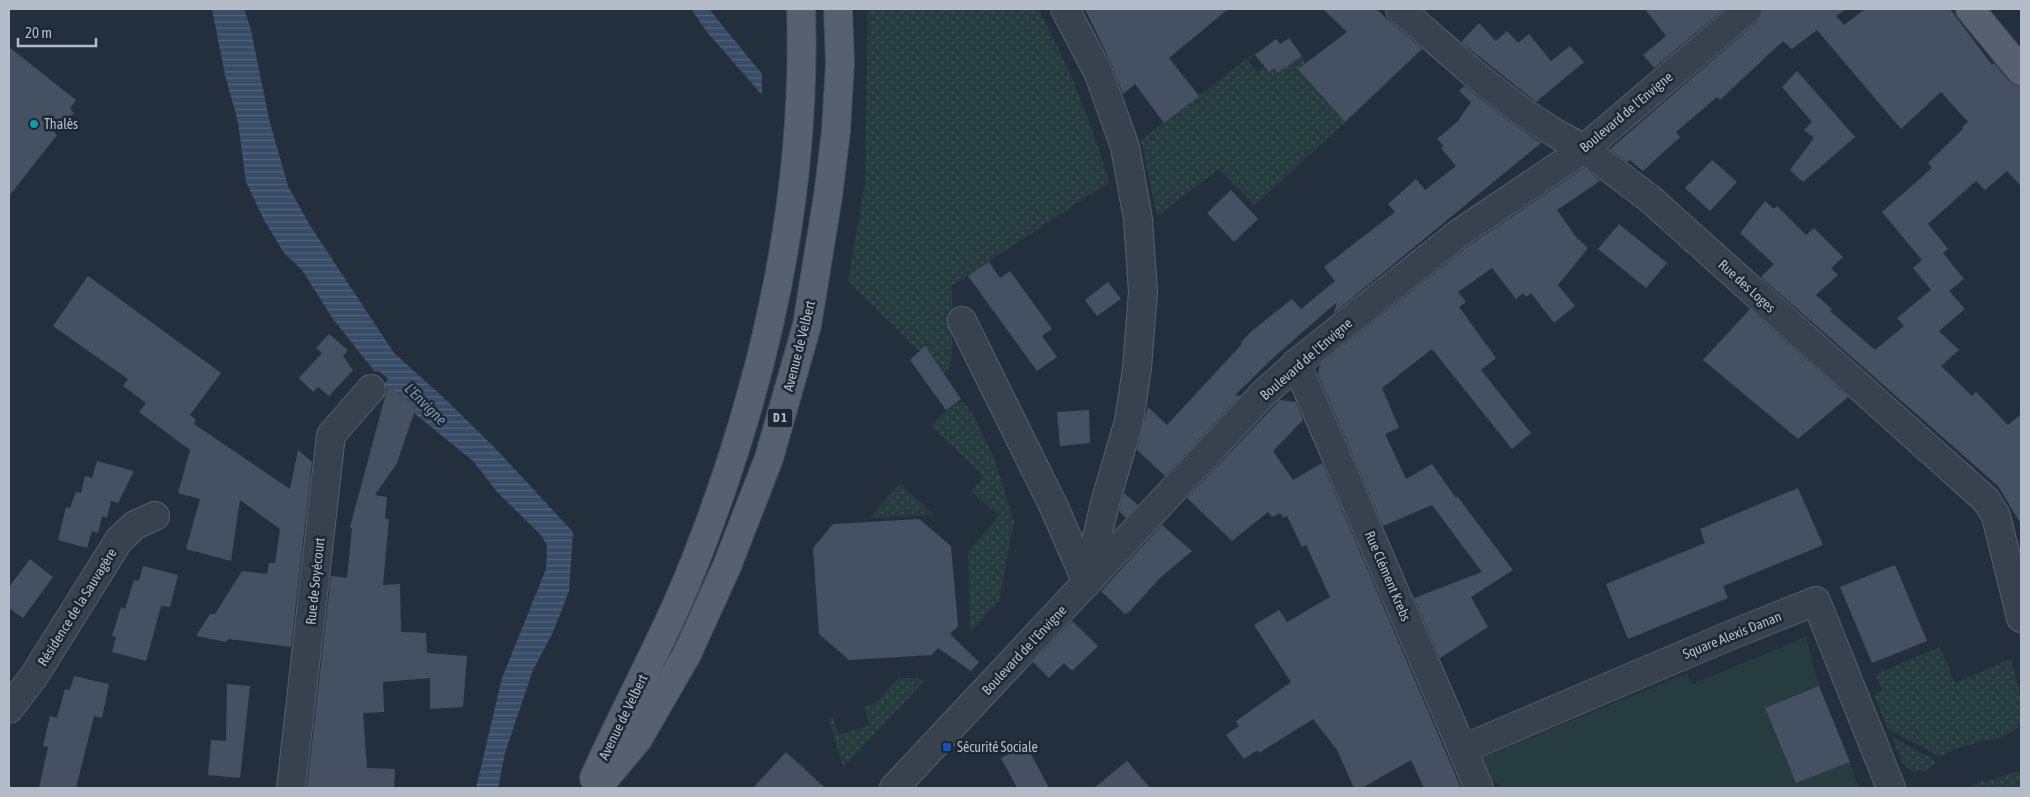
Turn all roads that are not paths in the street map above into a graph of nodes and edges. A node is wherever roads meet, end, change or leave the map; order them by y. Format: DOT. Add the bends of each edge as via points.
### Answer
graph roads {
  1 [pos="802,9"];
  2 [pos="838,9"];
  3 [pos="1065,9"];
  4 [pos="1400,9"];
  5 [pos="1748,9"];
  6 [pos="1970,9"];
  7 [pos="2021,71"];
  8 [pos="1584,148"];
  9 [pos="962,321"];
  10 [pos="1296,363"];
  11 [pos="371,389"];
  12 [pos="155,516"];
  13 [pos="1087,583"];
  14 [pos="2021,618"];
  15 [pos="9,709"];
  16 [pos="1463,749"];
  17 [pos="291,788"];
  18 [pos="589,788"];
  19 [pos="597,788"];
  20 [pos="894,788"];
  21 [pos="1479,788"];
  22 [pos="1891,788"];
  1 -- 18 [label="main road, Avenue de Velbert / D 1" via="800,127 784,256 772,320 740,437 701,548"];
  2 -- 19 [label="main road, Avenue de Velbert / D 1" via="840,63 828,196 807,325 769,458 727,566 687,654 638,739"];
  3 -- 13 [label="street" via="1099,74 1125,147 1138,219 1142,292 1138,368 1129,421 1105,503"];
  4 -- 8 [label="street, Rue des Loges" via="1520,110"];
  5 -- 8 [label="street, Boulevard de l'Envigne"];
  6 -- 7 [label="main road"];
  8 -- 10 [label="street, Boulevard de l'Envigne" via="1458,234"];
  8 -- 14 [label="street, Rue des Loges" via="1649,198 1986,500 1996,516"];
  9 -- 13 [label="street" via="1054,507"];
  10 -- 13 [label="street, Boulevard de l'Envigne" via="1264,393"];
  10 -- 16 [label="street, Rue Clément Krebs"];
  11 -- 17 [label="street, Rue de Soyécourt" via="331,435"];
  12 -- 15 [label="street, Résidence de la Sauvagère" via="134,525 119,540 34,676"];
  13 -- 20 [label="street, Boulevard de l'Envigne"];
  16 -- 21 [label="street, Rue Clément Krebs"];
  16 -- 22 [label="street, Square Alexis Danan" via="1816,601"];
}
